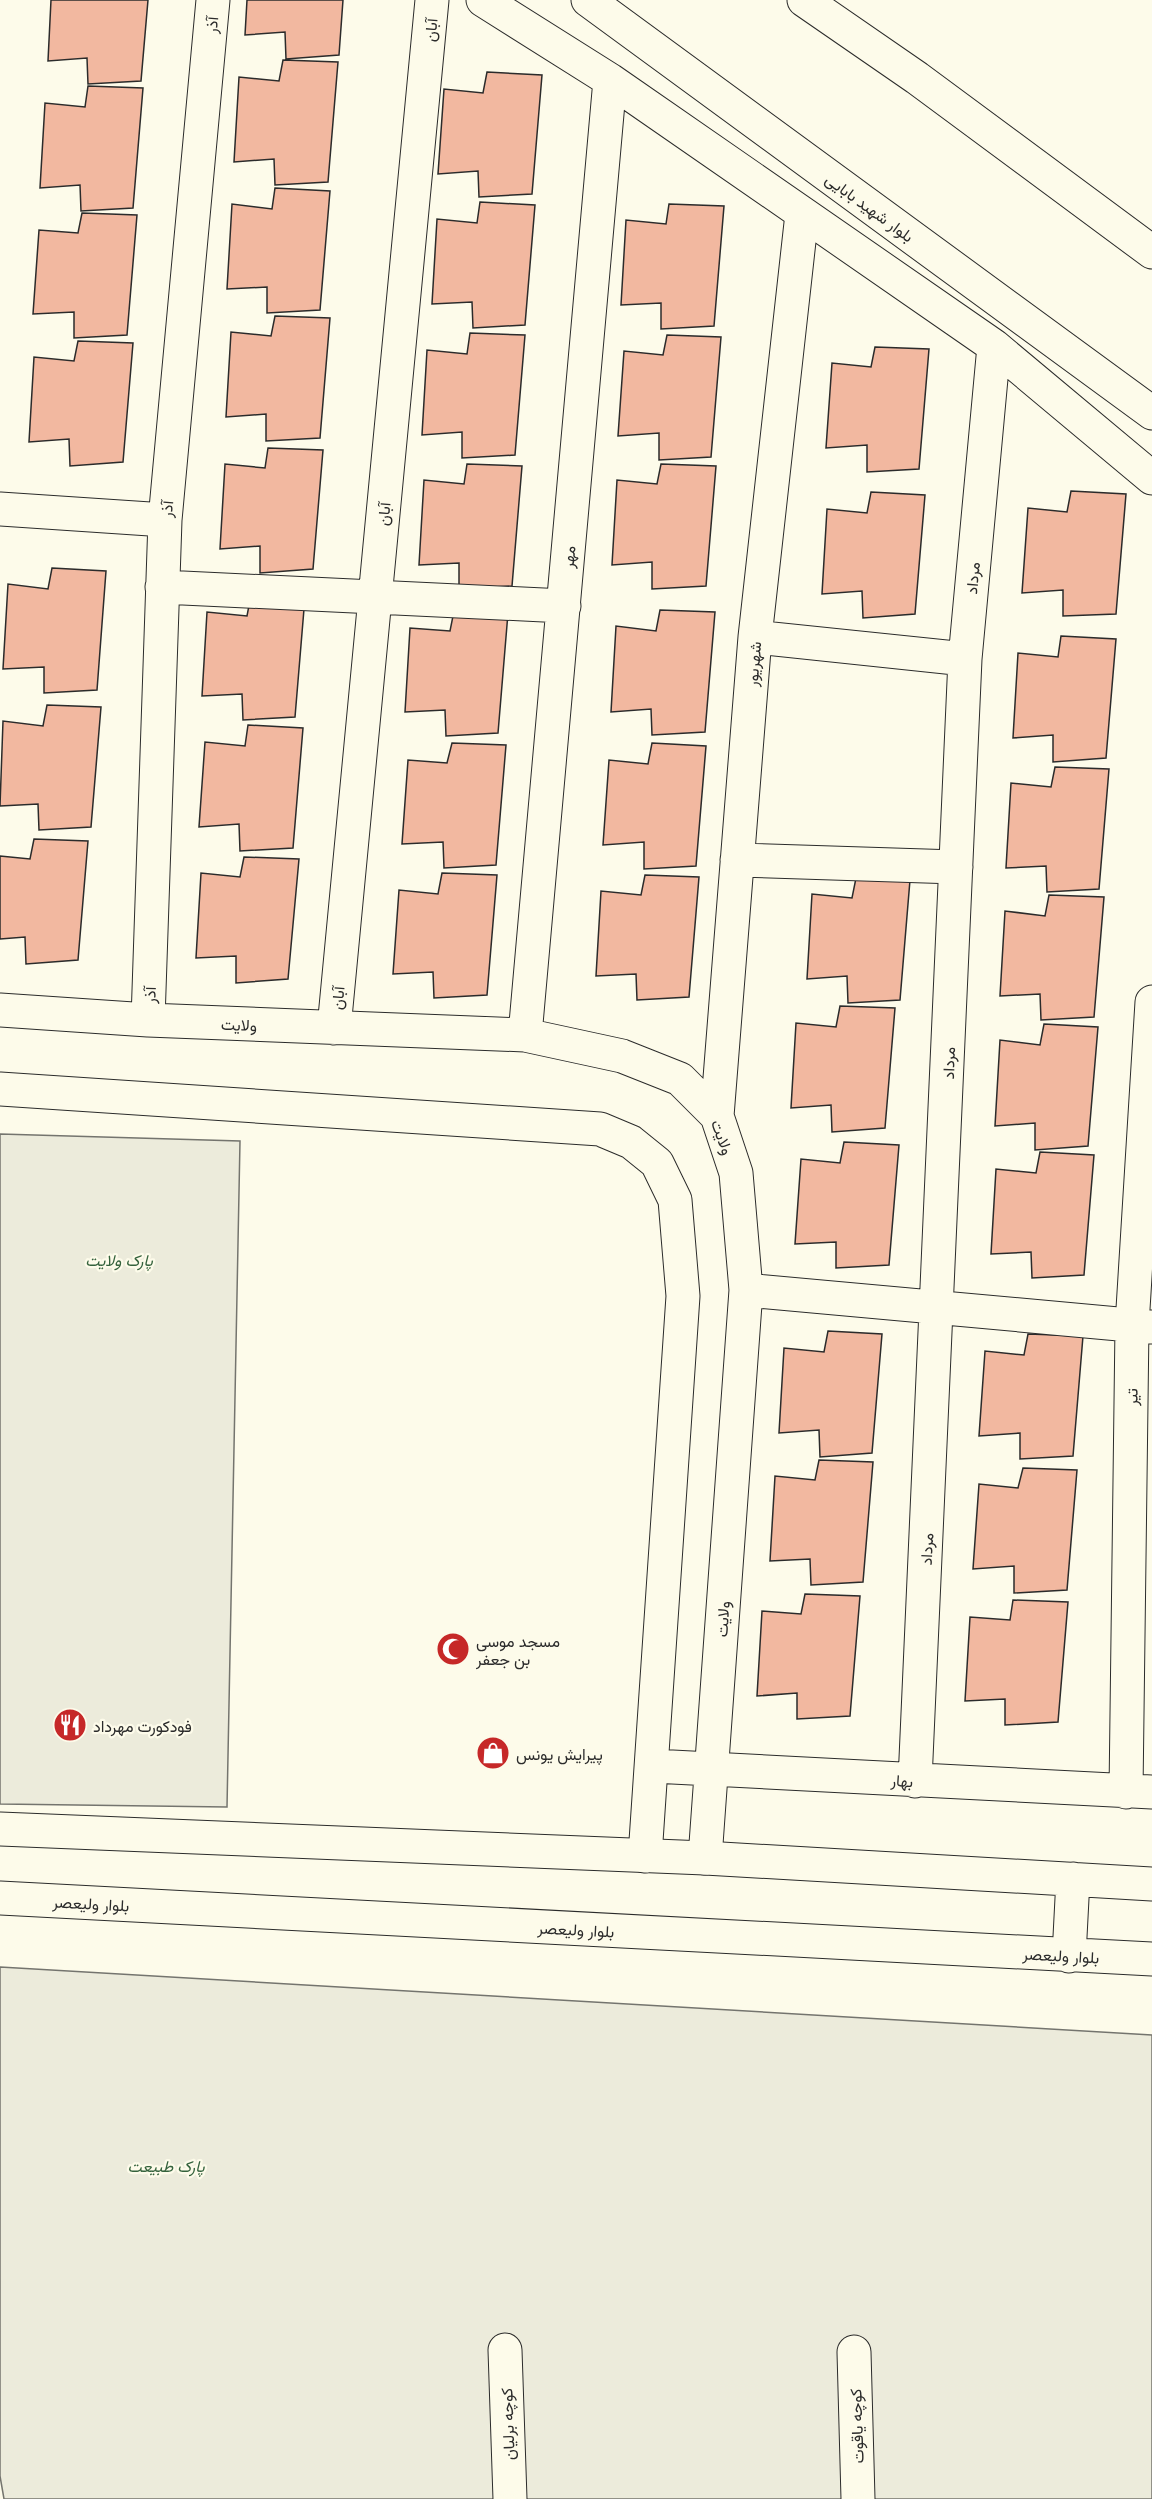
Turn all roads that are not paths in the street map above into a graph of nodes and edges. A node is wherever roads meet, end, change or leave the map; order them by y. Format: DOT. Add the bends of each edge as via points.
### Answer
graph roads {
  1 [pos="213,0"];
  2 [pos="432,0"];
  3 [pos="483,0"];
  4 [pos="588,0"];
  5 [pos="804,0"];
  6 [pos="610,80"];
  7 [pos="802,214"];
  8 [pos="1152,252"];
  9 [pos="994,346"];
  10 [pos="1152,413"];
  11 [pos="1152,478"];
  12 [pos="0,509"];
  13 [pos="165,520"];
  14 [pos="162,587"];
  15 [pos="375,597"];
  16 [pos="564,606"];
  17 [pos="755,637"];
  18 [pos="965,659"];
  19 [pos="737,860"];
  20 [pos="956,867"];
  21 [pos="1152,1002"];
  22 [pos="0,1010"];
  23 [pos="148,1020"];
  24 [pos="334,1028"];
  25 [pos="525,1035"];
  26 [pos="0,1089"];
  27 [pos="717,1116"];
  28 [pos="746,1290"];
  29 [pos="938,1309"];
  30 [pos="1142,1326"];
  31 [pos="653,1766"];
  32 [pos="712,1767"];
  33 [pos="915,1781"];
  34 [pos="1139,1792"];
  35 [pos="0,1829"];
  36 [pos="645,1856"];
  37 [pos="705,1858"];
  38 [pos="1073,1879"];
  39 [pos="1152,1884"];
  40 [pos="0,1898"];
  41 [pos="1069,1956"];
  42 [pos="1152,1959"];
  43 [pos="505,2350"];
  44 [pos="854,2352"];
  45 [pos="510,2499"];
  46 [pos="858,2499"];
  1 -- 13 [label="street, آذر"];
  2 -- 15 [label="street, آبان"];
  3 -- 6 [label="street"];
  4 -- 10 [label="street, بلوار شهید بابایی"];
  5 -- 8 [label="street" via="917,78"];
  6 -- 7 [label="street"];
  6 -- 16 [label="street, مهر"];
  7 -- 9 [label="street"];
  7 -- 17 [label="street, شهریور"];
  9 -- 11 [label="street"];
  9 -- 18 [label="street, مرداد"];
  12 -- 13 [label="street"];
  13 -- 14 [label="street, آذر"];
  14 -- 15 [label="street"];
  14 -- 23 [label="street, آذر"];
  15 -- 16 [label="street"];
  15 -- 24 [label="street, آبان"];
  16 -- 25 [label="street, مهر"];
  17 -- 18 [label="street"];
  17 -- 19 [label="street, شهریور"];
  18 -- 20 [label="street, مرداد"];
  19 -- 20 [label="street"];
  19 -- 27 [label="street, شهریور"];
  20 -- 29 [label="street, مرداد"];
  21 -- 30 [label="street, تیر"];
  22 -- 23 [label="street, ولایت"];
  23 -- 24 [label="street, ولایت"];
  24 -- 25 [label="street, ولایت"];
  25 -- 27 [label="street, ولایت" via="622,1056 680,1078"];
  26 -- 31 [label="street" via="600,1129 631,1142 657,1162 675,1200 683,1296"];
  27 -- 28 [label="street, ولایت" via="736,1173"];
  28 -- 29 [label="street"];
  28 -- 32 [label="street, ولایت"];
  29 -- 30 [label="street"];
  29 -- 33 [label="street, مرداد"];
  30 -- 34 [label="street, تیر"];
  31 -- 32 [label="street, بهار"];
  31 -- 36 [label="street"];
  32 -- 33 [label="street, بهار"];
  32 -- 37 [label="street, ولایت"];
  33 -- 34 [label="street, بهار"];
  35 -- 36 [label="street"];
  36 -- 37 [label="street"];
  37 -- 38 [label="street"];
  38 -- 39 [label="street"];
  38 -- 41 [label="street"];
  40 -- 41 [label="street, بلوار ولیعصر"];
  41 -- 42 [label="street, بلوار ولیعصر"];
  43 -- 45 [label="street, کوچه برلیان"];
  44 -- 46 [label="street, کوچه یاقوت"];
}
